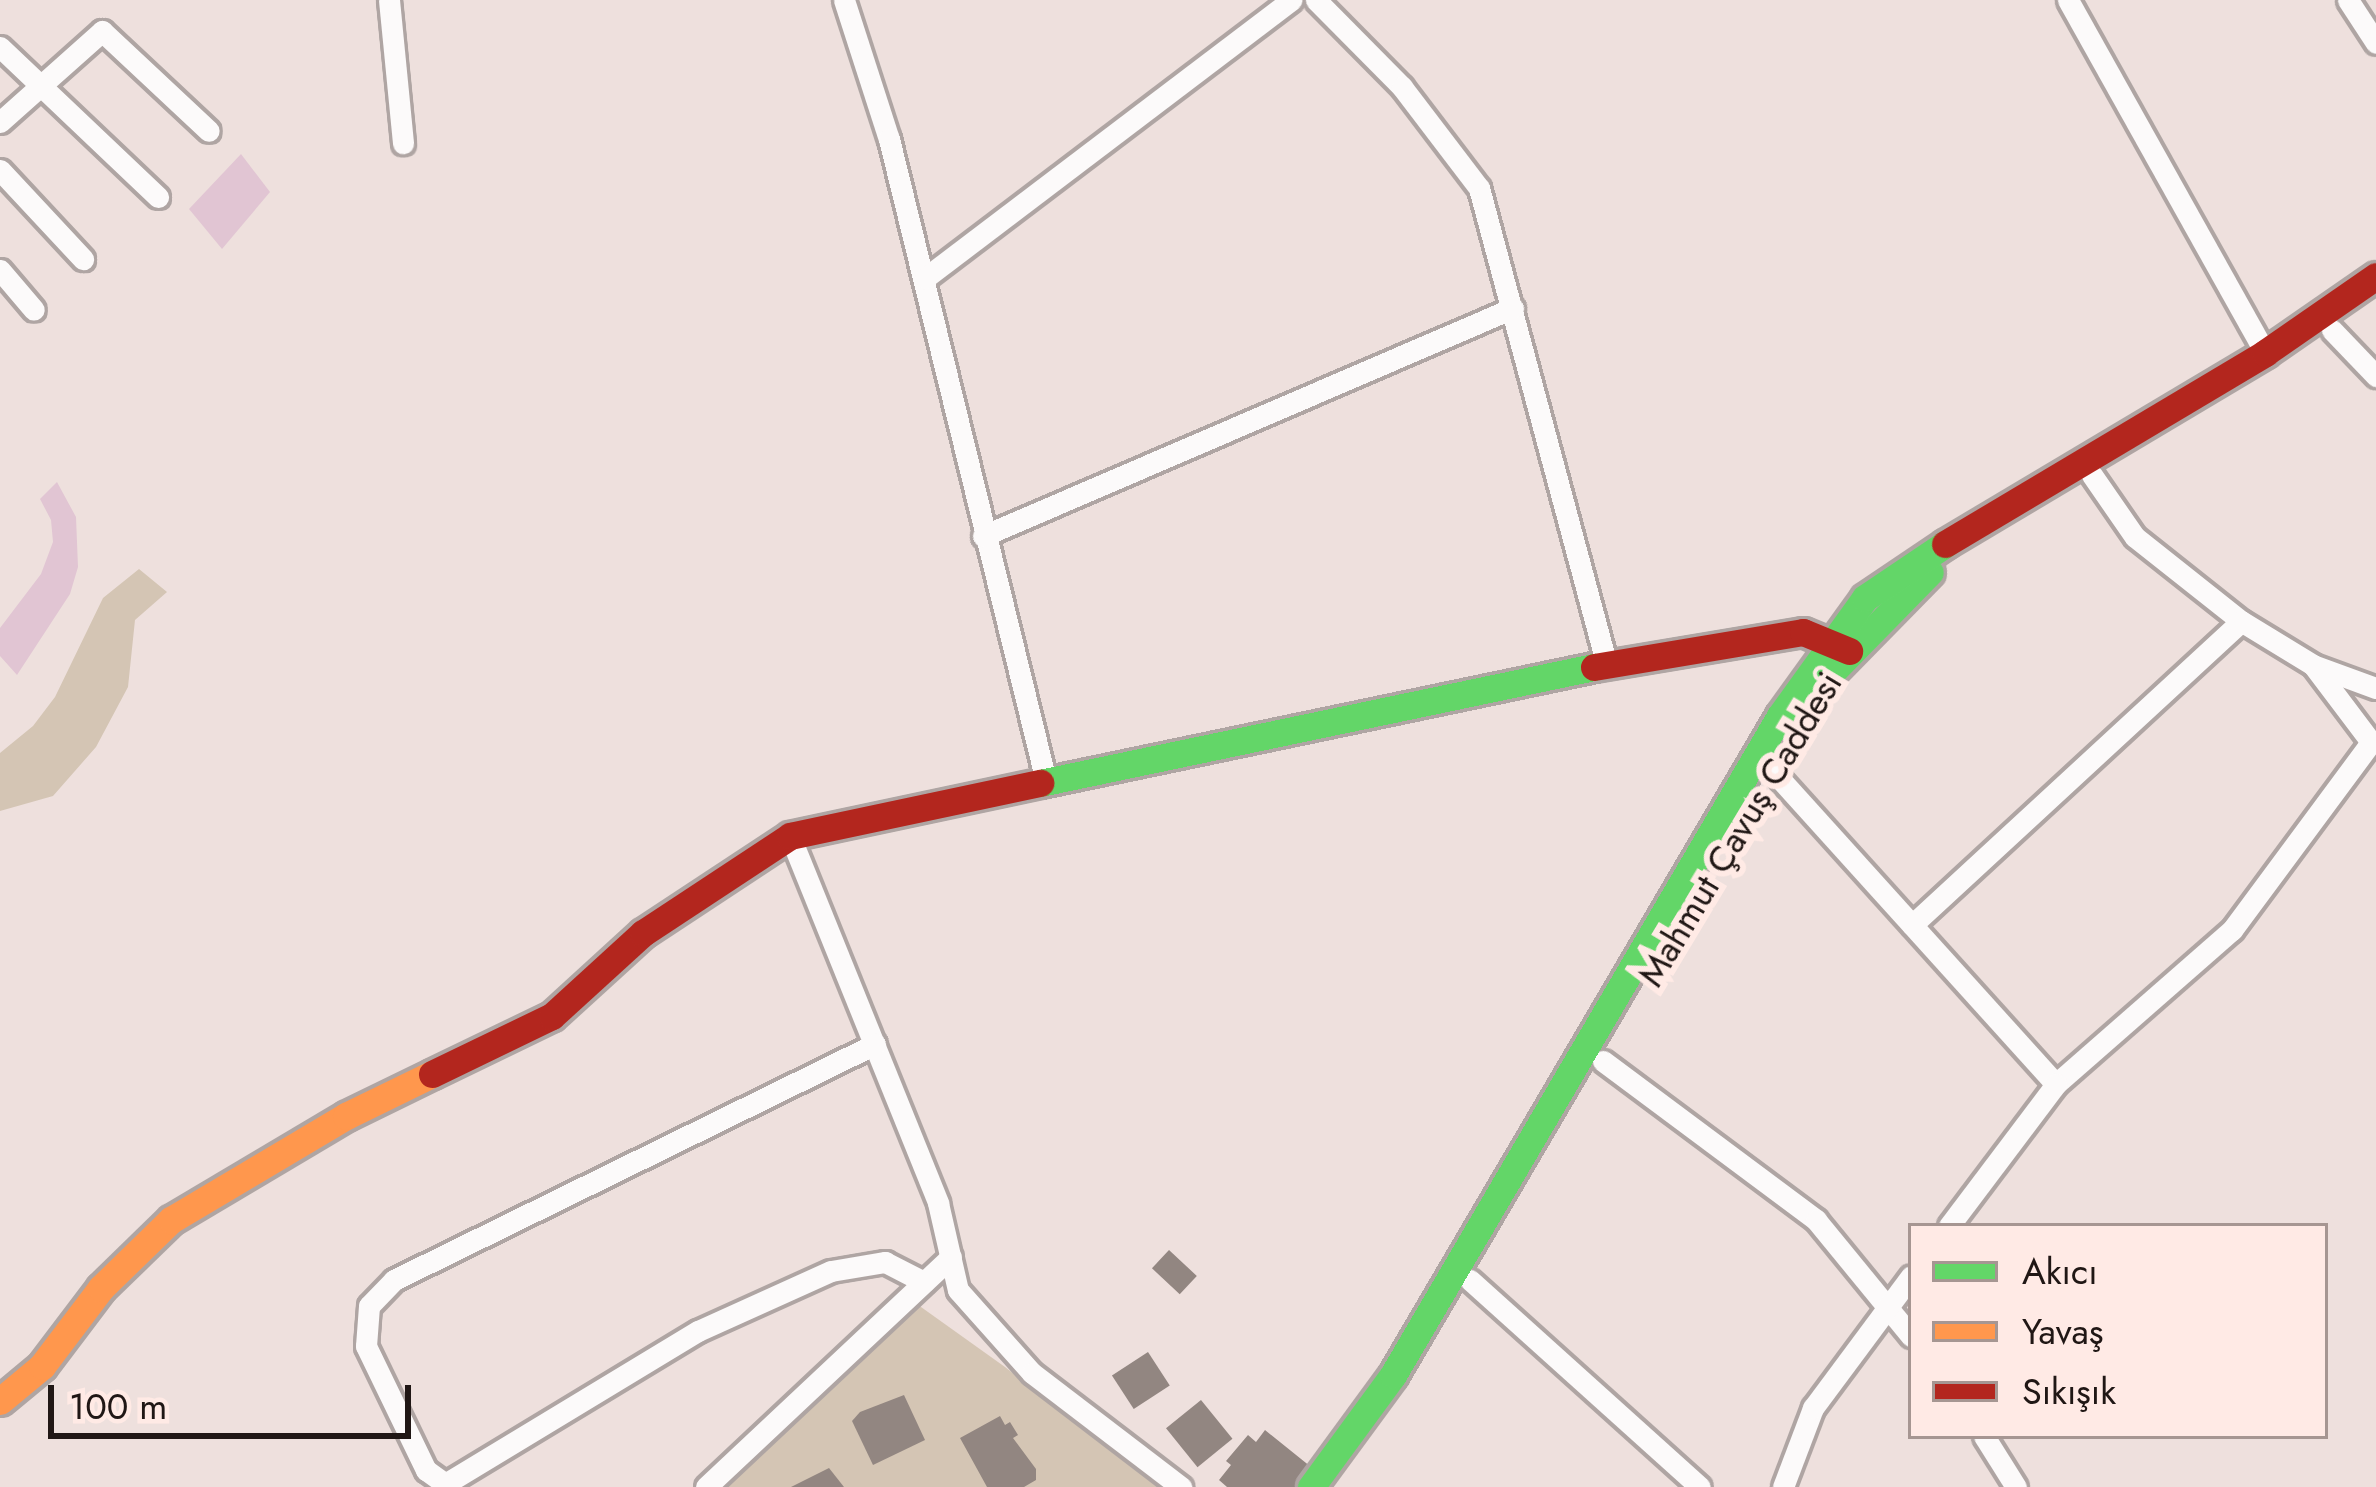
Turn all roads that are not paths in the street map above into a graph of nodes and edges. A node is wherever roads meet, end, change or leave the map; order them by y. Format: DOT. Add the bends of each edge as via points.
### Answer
graph roads {
  1 [pos="389,0"];
  2 [pos="844,0"];
  3 [pos="1291,0"];
  4 [pos="1316,0"];
  5 [pos="2068,0"];
  6 [pos="2348,0"];
  7 [pos="2376,44"];
  8 [pos="0,47"];
  9 [pos="43,88"];
  10 [pos="0,122"];
  11 [pos="209,131"];
  12 [pos="403,143"];
  13 [pos="0,170"];
  14 [pos="158,197"];
  15 [pos="83,259"];
  16 [pos="0,270"];
  17 [pos="2376,275"];
  18 [pos="925,278"];
  19 [pos="2376,297"];
  20 [pos="1513,308"];
  21 [pos="34,310"];
  22 [pos="2332,330"];
  23 [pos="2265,353"];
  24 [pos="2376,376"];
  25 [pos="2092,475"];
  26 [pos="983,536"];
  27 [pos="2241,621"];
  28 [pos="1839,646"];
  29 [pos="1607,665"];
  30 [pos="2313,665"];
  31 [pos="2376,688"];
  32 [pos="1772,770"];
  33 [pos="1046,781"];
  34 [pos="790,836"];
  35 [pos="1912,925"];
  36 [pos="875,1044"];
  37 [pos="1603,1061"];
  38 [pos="2056,1084"];
  39 [pos="1951,1223"];
  40 [pos="951,1257"];
  41 [pos="1470,1280"];
  42 [pos="1908,1280"];
  43 [pos="924,1282"];
  44 [pos="1886,1310"];
  45 [pos="1908,1333"];
  46 [pos="0,1402"];
  47 [pos="1986,1439"];
  48 [pos="706,1487"];
  49 [pos="1181,1487"];
  50 [pos="1311,1487"];
  51 [pos="1334,1487"];
  52 [pos="1700,1487"];
  53 [pos="1783,1487"];
  54 [pos="2016,1487"];
  1 -- 12 [label="street"];
  2 -- 18 [label="street"];
  3 -- 18 [label="street"];
  4 -- 20 [label="street" via="1402,87 1479,188"];
  5 -- 23 [label="street"];
  6 -- 7 [label="street"];
  8 -- 9 [label="street"];
  9 -- 10 [label="street"];
  9 -- 11 [label="street" via="102,31"];
  9 -- 14 [label="street"];
  13 -- 15 [label="street"];
  16 -- 21 [label="street"];
  17 -- 23 [label="main road"];
  18 -- 26 [label="street"];
  19 -- 22 [label="main road, Mahmut Çavuş Caddesi"];
  20 -- 26 [label="street"];
  20 -- 29 [label="street"];
  22 -- 24 [label="street"];
  22 -- 25 [label="main road, Mahmut Çavuş Caddesi"];
  23 -- 28 [label="main road" via="1907,567 1864,598"];
  25 -- 27 [label="street" via="2135,537"];
  25 -- 28 [label="main road, Mahmut Çavuş Caddesi" via="1924,576"];
  26 -- 33 [label="street"];
  27 -- 30 [label="street"];
  27 -- 35 [label="street"];
  28 -- 29 [label="main road" via="1803,632"];
  28 -- 32 [label="main road, Mahmut Çavuş Caddesi"];
  28 -- 50 [label="main road" via="1393,1375"];
  29 -- 33 [label="main road"];
  30 -- 31 [label="street"];
  30 -- 38 [label="street" via="2371,742 2232,930"];
  32 -- 35 [label="street"];
  32 -- 37 [label="main road, Mahmut Çavuş Caddesi"];
  33 -- 34 [label="main road"];
  34 -- 36 [label="street"];
  34 -- 46 [label="main road" via="643,933 552,1016 346,1116 170,1220 101,1288 42,1366"];
  35 -- 38 [label="street"];
  36 -- 40 [label="street"];
  36 -- 43 [label="street" via="394,1280 369,1306 366,1346 426,1470 445,1484 698,1330 831,1270 885,1262"];
  37 -- 41 [label="main road, Mahmut Çavuş Caddesi"];
  37 -- 44 [label="street" via="1816,1220"];
  38 -- 39 [label="street"];
  40 -- 43 [label="street"];
  40 -- 49 [label="street" via="958,1290 1032,1373"];
  41 -- 51 [label="main road, Mahmut Çavuş Caddesi"];
  41 -- 52 [label="street"];
  42 -- 44 [label="street"];
  43 -- 48 [label="street"];
  44 -- 45 [label="street"];
  44 -- 53 [label="street" via="1813,1408"];
  47 -- 54 [label="street"];
}
